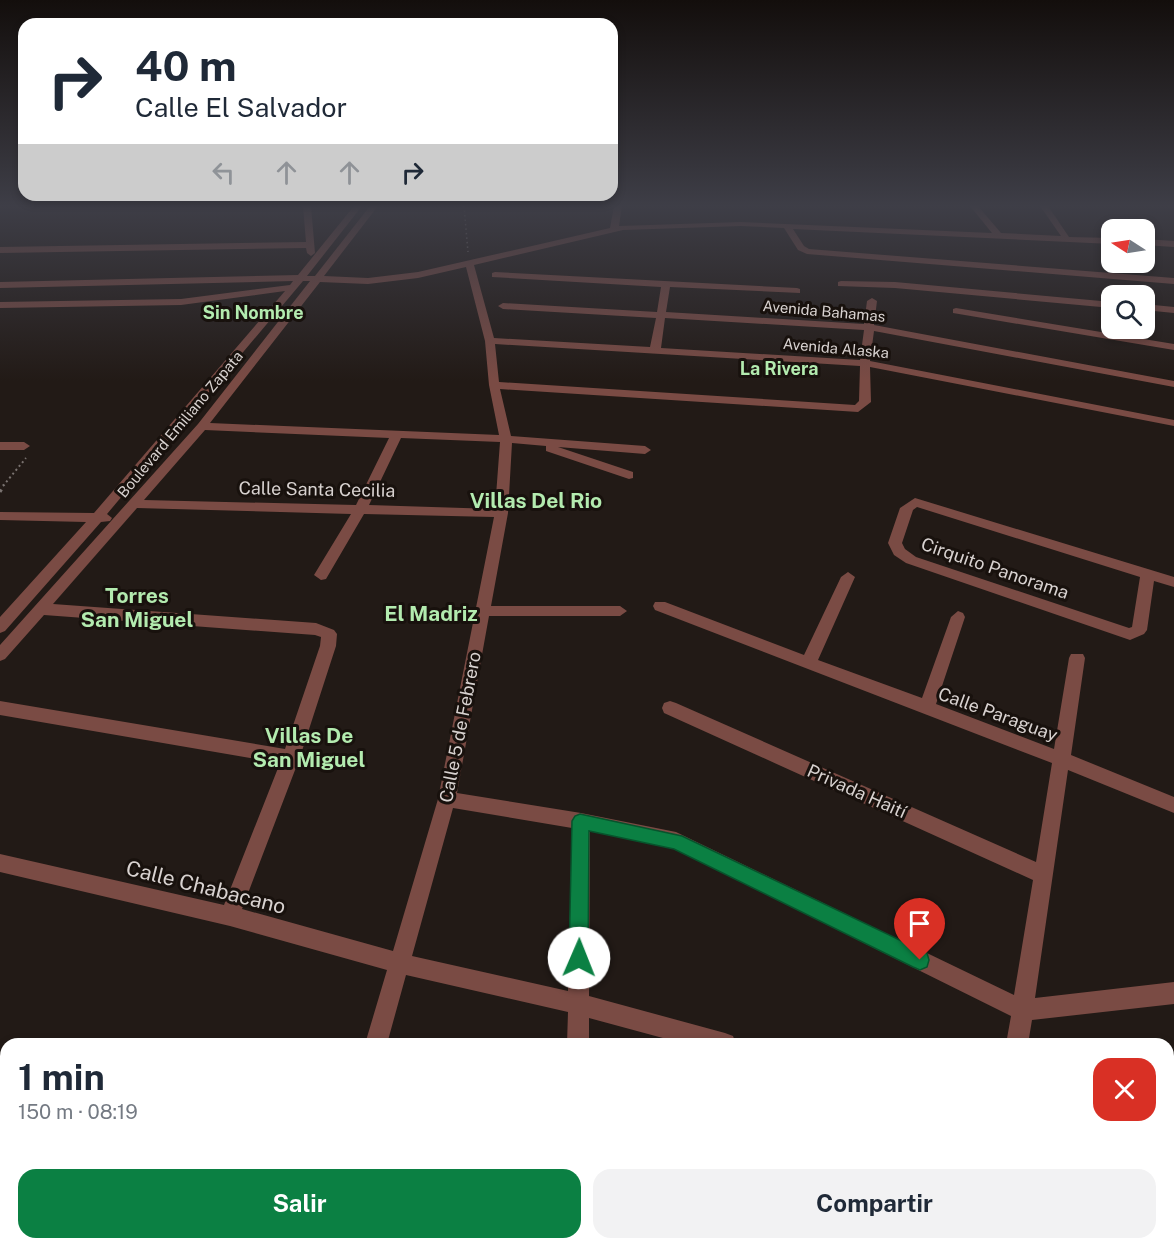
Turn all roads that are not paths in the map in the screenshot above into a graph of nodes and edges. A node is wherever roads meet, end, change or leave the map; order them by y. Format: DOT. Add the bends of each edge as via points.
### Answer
graph roads {
  1 [pos="312,264"];
  2 [pos="330,264"];
  3 [pos="464,264"];
  4 [pos="469,264"];
  5 [pos="867,264"];
  6 [pos="893,271"];
  7 [pos="495,275"];
  8 [pos="319,279"];
  9 [pos="1174,280"];
  10 [pos="298,282"];
  11 [pos="666,284"];
  12 [pos="841,284"];
  13 [pos="0,285"];
  14 [pos="797,291"];
  15 [pos="872,301"];
  16 [pos="1101,303"];
  17 [pos="0,305"];
  18 [pos="503,306"];
  19 [pos="1155,308"];
  20 [pos="1174,309"];
  21 [pos="956,311"];
  22 [pos="661,315"];
  23 [pos="870,327"];
  24 [pos="490,341"];
  25 [pos="1174,346"];
  26 [pos="654,351"];
  27 [pos="865,363"];
  28 [pos="1174,384"];
  29 [pos="494,385"];
  30 [pos="1174,423"];
  31 [pos="202,426"];
  32 [pos="396,436"];
  33 [pos="506,439"];
  34 [pos="529,441"];
  35 [pos="0,446"];
  36 [pos="24,446"];
  37 [pos="645,450"];
  38 [pos="629,475"];
  39 [pos="132,504"];
  40 [pos="361,508"];
  41 [pos="501,513"];
  42 [pos="0,516"];
  43 [pos="99,518"];
  44 [pos="120,519"];
  45 [pos="1148,574"];
  46 [pos="321,575"];
  47 [pos="848,577"];
  48 [pos="1174,582"];
  49 [pos="660,606"];
  50 [pos="42,609"];
  51 [pos="482,611"];
  52 [pos="620,611"];
  53 [pos="958,617"];
  54 [pos="0,627"];
  55 [pos="0,655"];
  56 [pos="1077,658"];
  57 [pos="808,664"];
  58 [pos="0,708"];
  59 [pos="670,708"];
  60 [pos="926,709"];
  61 [pos="291,758"];
  62 [pos="1061,758"];
  63 [pos="447,799"];
  64 [pos="1174,805"];
  65 [pos="580,821"];
  66 [pos="0,863"];
  67 [pos="1043,875"];
  68 [pos="230,916"];
  69 [pos="399,963"];
  70 [pos="1171,996"];
  71 [pos="578,1004"];
  72 [pos="1022,1010"];
  73 [pos="378,1038"];
  74 [pos="578,1038"];
  75 [pos="703,1038"];
  76 [pos="1018,1038"];
  1 -- 10 [label="street, Boulevard Emiliano Zapata"];
  2 -- 8 [label="street, Boulevard Emiliano Zapata"];
  3 -- 8 [label="street" via="368,281"];
  4 -- 24 [label="street, Calle 5 de Febrero"];
  5 -- 6 [label="street"];
  6 -- 9 [label="street"];
  6 -- 12 [label="street"];
  6 -- 16 [label="street"];
  7 -- 11 [label="street"];
  8 -- 10 [label="street"];
  8 -- 31 [label="street, Boulevard Emiliano Zapata"];
  10 -- 13 [label="street"];
  10 -- 17 [label="street" via="181,302"];
  10 -- 43 [label="street, Boulevard Emiliano Zapata"];
  11 -- 14 [label="street"];
  11 -- 22 [label="street"];
  15 -- 23 [label="street"];
  18 -- 22 [label="street, Avenida Bahamas"];
  19 -- 20 [label="street"];
  21 -- 25 [label="street"];
  22 -- 23 [label="street, Avenida Bahamas"];
  22 -- 26 [label="street"];
  23 -- 27 [label="street"];
  23 -- 28 [label="street, Avenida Bahamas"];
  24 -- 26 [label="street, Avenida Alaska"];
  24 -- 29 [label="street, Calle 5 de Febrero"];
  26 -- 27 [label="street, Avenida Alaska"];
  27 -- 29 [label="street" via="866,402 858,409"];
  27 -- 30 [label="street, Avenida Alaska"];
  29 -- 33 [label="street, Calle 5 de Febrero"];
  31 -- 32 [label="street"];
  31 -- 39 [label="street, Boulevard Emiliano Zapata"];
  32 -- 33 [label="street"];
  32 -- 40 [label="street"];
  33 -- 34 [label="street"];
  33 -- 41 [label="street, Calle 5 de Febrero"];
  34 -- 37 [label="street"];
  34 -- 38 [label="street"];
  35 -- 36 [label="street"];
  39 -- 40 [label="street, Calle Santa Cecilia"];
  39 -- 44 [label="street, Boulevard Emiliano Zapata"];
  40 -- 41 [label="street, Calle Santa Cecilia"];
  40 -- 46 [label="street"];
  41 -- 51 [label="street, Calle 5 de Febrero"];
  42 -- 43 [label="street"];
  43 -- 44 [label="street"];
  43 -- 54 [label="street, Boulevard Emiliano Zapata"];
  44 -- 50 [label="street, Boulevard Emiliano Zapata"];
  45 -- 45 [label="street, Cirquito Panorama" via="915,502 907,508 895,543 899,552 911,560 1130,634 1139,630"];
  45 -- 48 [label="street, Cirquito Panorama"];
  47 -- 57 [label="street"];
  49 -- 57 [label="street, Calle Paraguay"];
  50 -- 55 [label="street, Boulevard Emiliano Zapata"];
  50 -- 61 [label="street" via="316,629 329,634"];
  51 -- 52 [label="street"];
  51 -- 63 [label="street, Calle 5 de Febrero"];
  53 -- 60 [label="street"];
  56 -- 62 [label="street"];
  57 -- 60 [label="street, Calle Paraguay"];
  58 -- 61 [label="street"];
  59 -- 67 [label="street, Privada Haití"];
  60 -- 62 [label="street, Calle Paraguay"];
  61 -- 68 [label="street"];
  62 -- 64 [label="street, Calle Paraguay"];
  62 -- 67 [label="street"];
  63 -- 65 [label="street"];
  63 -- 69 [label="street, Calle 5 de Febrero"];
  65 -- 71 [label="street"];
  65 -- 72 [label="street" via="676,841"];
  66 -- 68 [label="street, Calle Chabacano"];
  67 -- 72 [label="street"];
  68 -- 69 [label="street, Calle Chabacano"];
  69 -- 71 [label="street, Calle Chabacano"];
  69 -- 73 [label="street, Calle 5 de Febrero"];
  70 -- 72 [label="street"];
  71 -- 74 [label="street"];
  71 -- 75 [label="street, Calle Chabacano"];
  72 -- 76 [label="street"];
}
